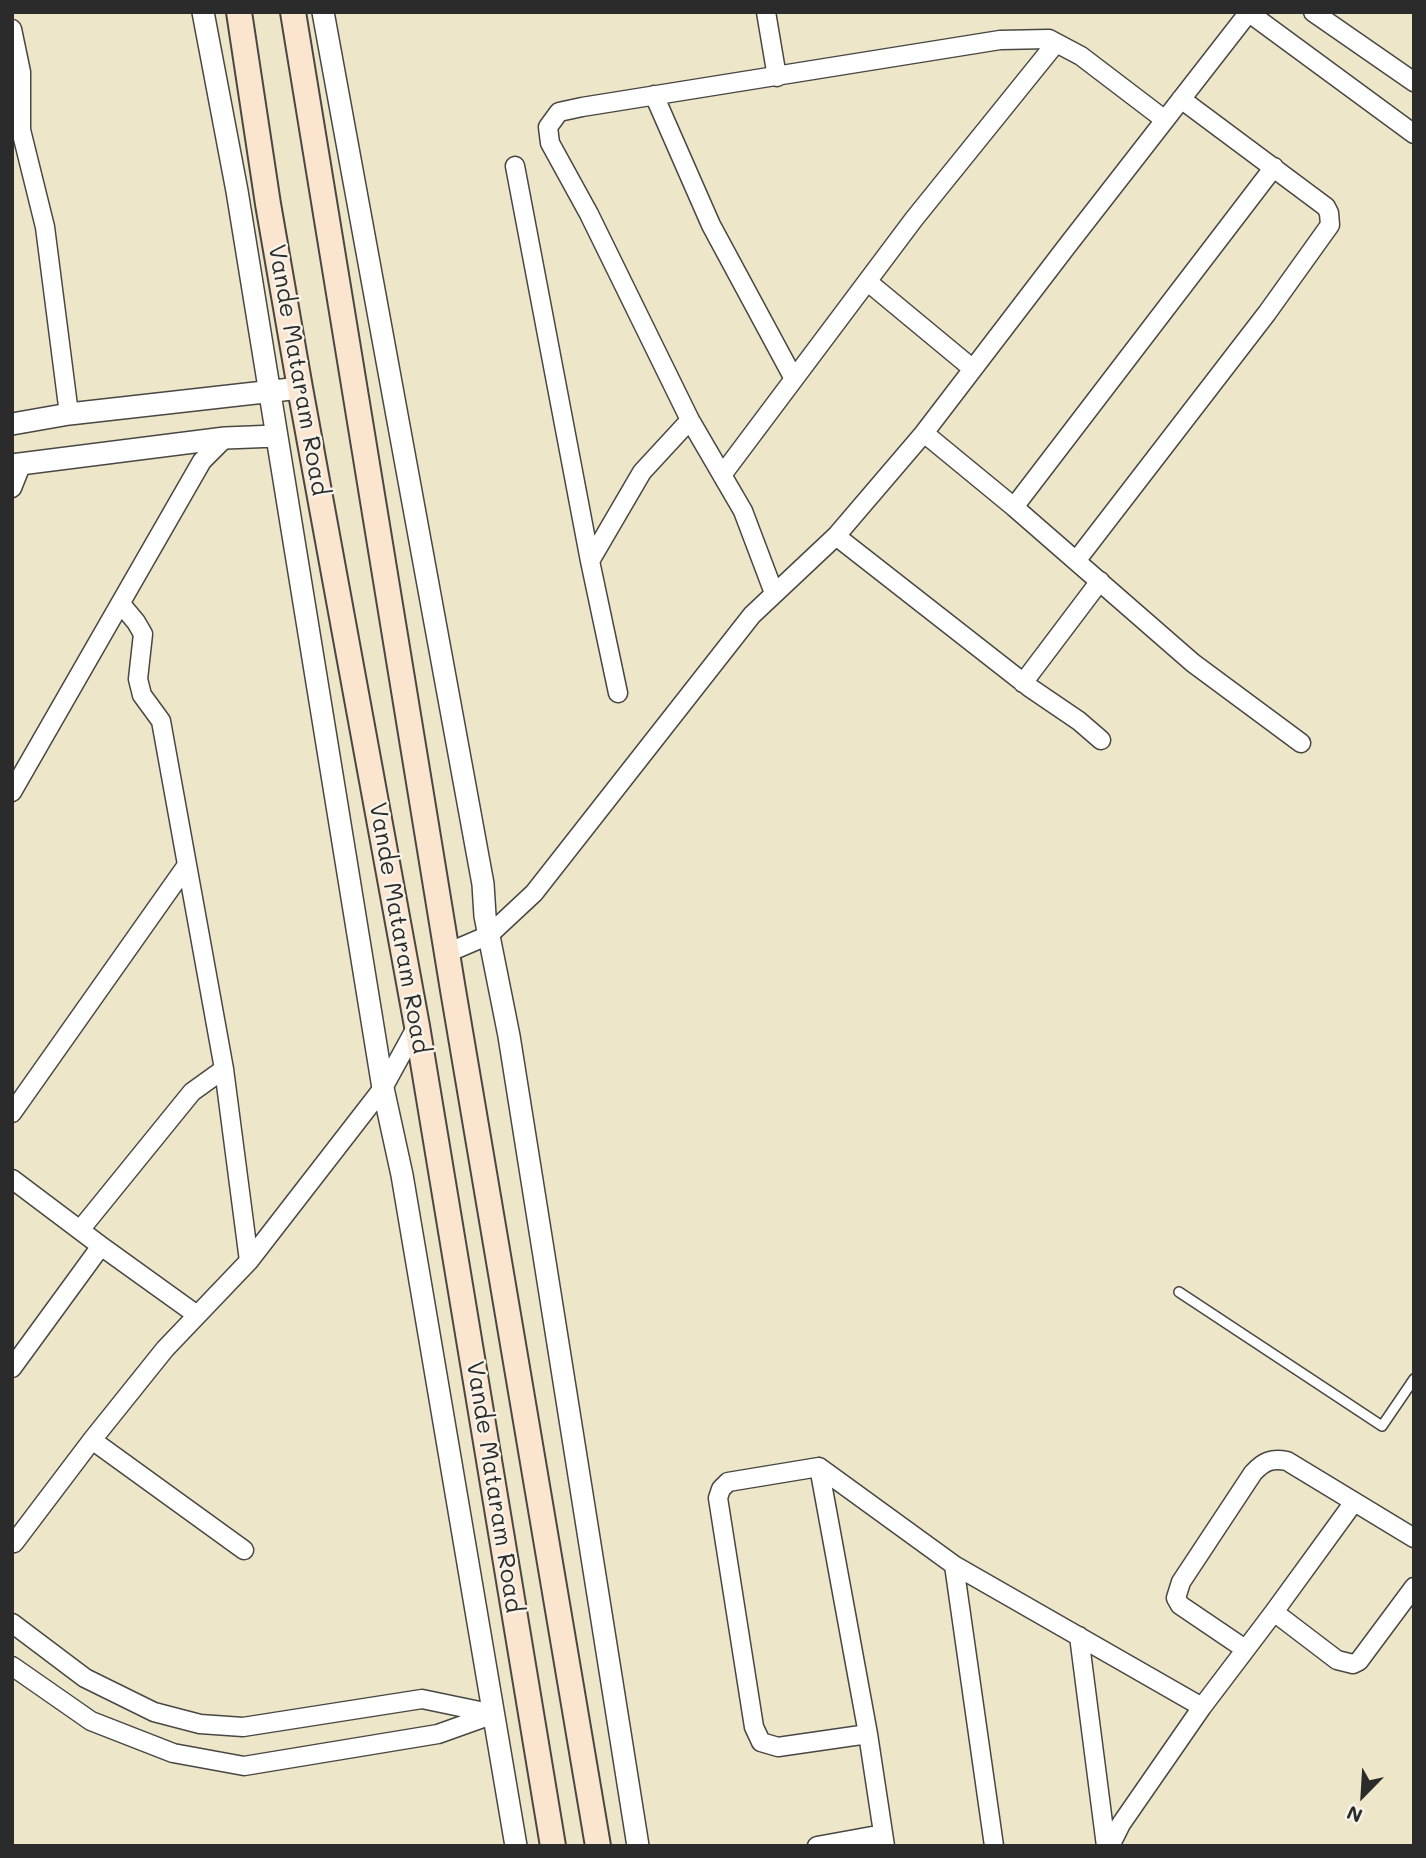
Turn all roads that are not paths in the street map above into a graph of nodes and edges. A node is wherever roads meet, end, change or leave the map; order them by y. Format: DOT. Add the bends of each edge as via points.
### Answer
graph roads {
  1 [pos="203,12"];
  2 [pos="239,12"];
  3 [pos="293,12"];
  4 [pos="323,12"];
  5 [pos="766,12"];
  6 [pos="1248,12"];
  7 [pos="1313,12"];
  8 [pos="12,29"];
  9 [pos="1056,43"];
  10 [pos="17,76"];
  11 [pos="777,76"];
  12 [pos="1414,82"];
  13 [pos="654,95"];
  14 [pos="1181,99"];
  15 [pos="1165,120"];
  16 [pos="1414,134"];
  17 [pos="515,166"];
  18 [pos="1274,167"];
  19 [pos="868,282"];
  20 [pos="973,369"];
  21 [pos="794,379"];
  22 [pos="300,388"];
  23 [pos="270,391"];
  24 [pos="69,414"];
  25 [pos="690,420"];
  26 [pos="12,424"];
  27 [pos="924,433"];
  28 [pos="276,436"];
  29 [pos="225,438"];
  30 [pos="17,464"];
  31 [pos="723,475"];
  32 [pos="12,488"];
  33 [pos="1014,506"];
  34 [pos="836,536"];
  35 [pos="590,561"];
  36 [pos="1076,561"];
  37 [pos="1100,581"];
  38 [pos="774,593"];
  39 [pos="121,604"];
  40 [pos="1023,683"];
  41 [pos="618,692"];
  42 [pos="1101,740"];
  43 [pos="1301,743"];
  44 [pos="12,792"];
  45 [pos="187,865"];
  46 [pos="489,935"];
  47 [pos="447,953"];
  48 [pos="417,1026"];
  49 [pos="224,1069"];
  50 [pos="383,1088"];
  51 [pos="12,1113"];
  52 [pos="15,1188"];
  53 [pos="80,1230"];
  54 [pos="101,1246"];
  55 [pos="248,1261"];
  56 [pos="1179,1292"];
  57 [pos="197,1315"];
  58 [pos="12,1368"];
  59 [pos="1414,1380"];
  60 [pos="92,1440"];
  61 [pos="819,1467"];
  62 [pos="1354,1502"];
  63 [pos="1414,1538"];
  64 [pos="13,1545"];
  65 [pos="244,1550"];
  66 [pos="954,1565"];
  67 [pos="1414,1587"];
  68 [pos="1274,1612"];
  69 [pos="12,1623"];
  70 [pos="1079,1636"];
  71 [pos="1245,1649"];
  72 [pos="12,1666"];
  73 [pos="1202,1707"];
  74 [pos="494,1714"];
  75 [pos="868,1734"];
  76 [pos="884,1840"];
  77 [pos="516,1846"];
  78 [pos="553,1846"];
  79 [pos="598,1846"];
  80 [pos="638,1846"];
  81 [pos="817,1846"];
  82 [pos="994,1846"];
  83 [pos="1108,1846"];
  1 -- 23 [label="street"];
  2 -- 22 [label="main road, Vande Mataram Road"];
  3 -- 47 [label="main road, Vande Mataram Road"];
  4 -- 46 [label="street"];
  5 -- 11 [label="street"];
  6 -- 14 [label="street"];
  6 -- 16 [label="street"];
  7 -- 12 [label="street"];
  8 -- 10 [label="street"];
  9 -- 11 [label="street" via="1049,39 1000,40"];
  9 -- 15 [label="street"];
  9 -- 19 [label="street"];
  10 -- 24 [label="street" via="21,130 46,227"];
  11 -- 13 [label="street"];
  13 -- 21 [label="street" via="711,225"];
  13 -- 25 [label="street" via="559,113 548,127 550,143"];
  14 -- 15 [label="street"];
  14 -- 18 [label="street"];
  15 -- 20 [label="street"];
  17 -- 35 [label="street"];
  18 -- 33 [label="street"];
  18 -- 36 [label="street" via="1326,207 1330,225"];
  19 -- 20 [label="street"];
  19 -- 21 [label="street"];
  20 -- 27 [label="street"];
  21 -- 31 [label="street"];
  22 -- 23 [label="street"];
  22 -- 48 [label="main road, Vande Mataram Road"];
  23 -- 24 [label="street"];
  23 -- 28 [label="street"];
  24 -- 26 [label="street"];
  25 -- 31 [label="street"];
  25 -- 35 [label="street" via="642,471"];
  27 -- 33 [label="street"];
  27 -- 34 [label="street"];
  28 -- 29 [label="street"];
  28 -- 50 [label="street"];
  29 -- 30 [label="street"];
  29 -- 39 [label="street" via="202,461"];
  30 -- 32 [label="street"];
  31 -- 38 [label="street" via="743,511"];
  33 -- 36 [label="street"];
  34 -- 38 [label="street"];
  34 -- 40 [label="street"];
  35 -- 41 [label="street"];
  36 -- 37 [label="street"];
  37 -- 40 [label="street"];
  37 -- 43 [label="street" via="1193,663"];
  38 -- 46 [label="street" via="752,614 534,893"];
  39 -- 44 [label="street"];
  39 -- 45 [label="street" via="142,634 138,679 142,695 161,721"];
  40 -- 42 [label="street"];
  45 -- 49 [label="street"];
  45 -- 51 [label="street"];
  46 -- 47 [label="street"];
  46 -- 80 [label="street"];
  47 -- 79 [label="main road, Vande Mataram Road"];
  48 -- 50 [label="street"];
  48 -- 78 [label="main road, Vande Mataram Road"];
  49 -- 53 [label="street" via="192,1092"];
  49 -- 55 [label="street"];
  50 -- 55 [label="street"];
  50 -- 74 [label="street" via="402,1175"];
  52 -- 53 [label="street"];
  53 -- 54 [label="street"];
  54 -- 57 [label="street"];
  54 -- 58 [label="street"];
  55 -- 57 [label="street"];
  56 -- 59 [label="lane" via="1382,1426"];
  57 -- 60 [label="street"];
  60 -- 64 [label="street"];
  60 -- 65 [label="street"];
  61 -- 66 [label="street"];
  61 -- 75 [label="street"];
  61 -- 75 [label="street" via="728,1482 718,1498 754,1727 761,1742 778,1747"];
  62 -- 63 [label="street"];
  62 -- 68 [label="street"];
  62 -- 71 [label="street" via="1287,1461 1262,1463 1253,1473 1181,1582 1176,1598"];
  66 -- 70 [label="street"];
  66 -- 82 [label="street"];
  67 -- 68 [label="street" via="1353,1664 1337,1660"];
  68 -- 71 [label="street"];
  69 -- 74 [label="street" via="85,1678 153,1712 200,1724 243,1727 422,1699"];
  70 -- 73 [label="street"];
  70 -- 83 [label="street"];
  71 -- 73 [label="street"];
  72 -- 74 [label="street" via="91,1721 173,1753 244,1766 438,1734"];
  73 -- 83 [label="street"];
  74 -- 77 [label="street"];
  75 -- 76 [label="street"];
  76 -- 81 [label="street"];
}
